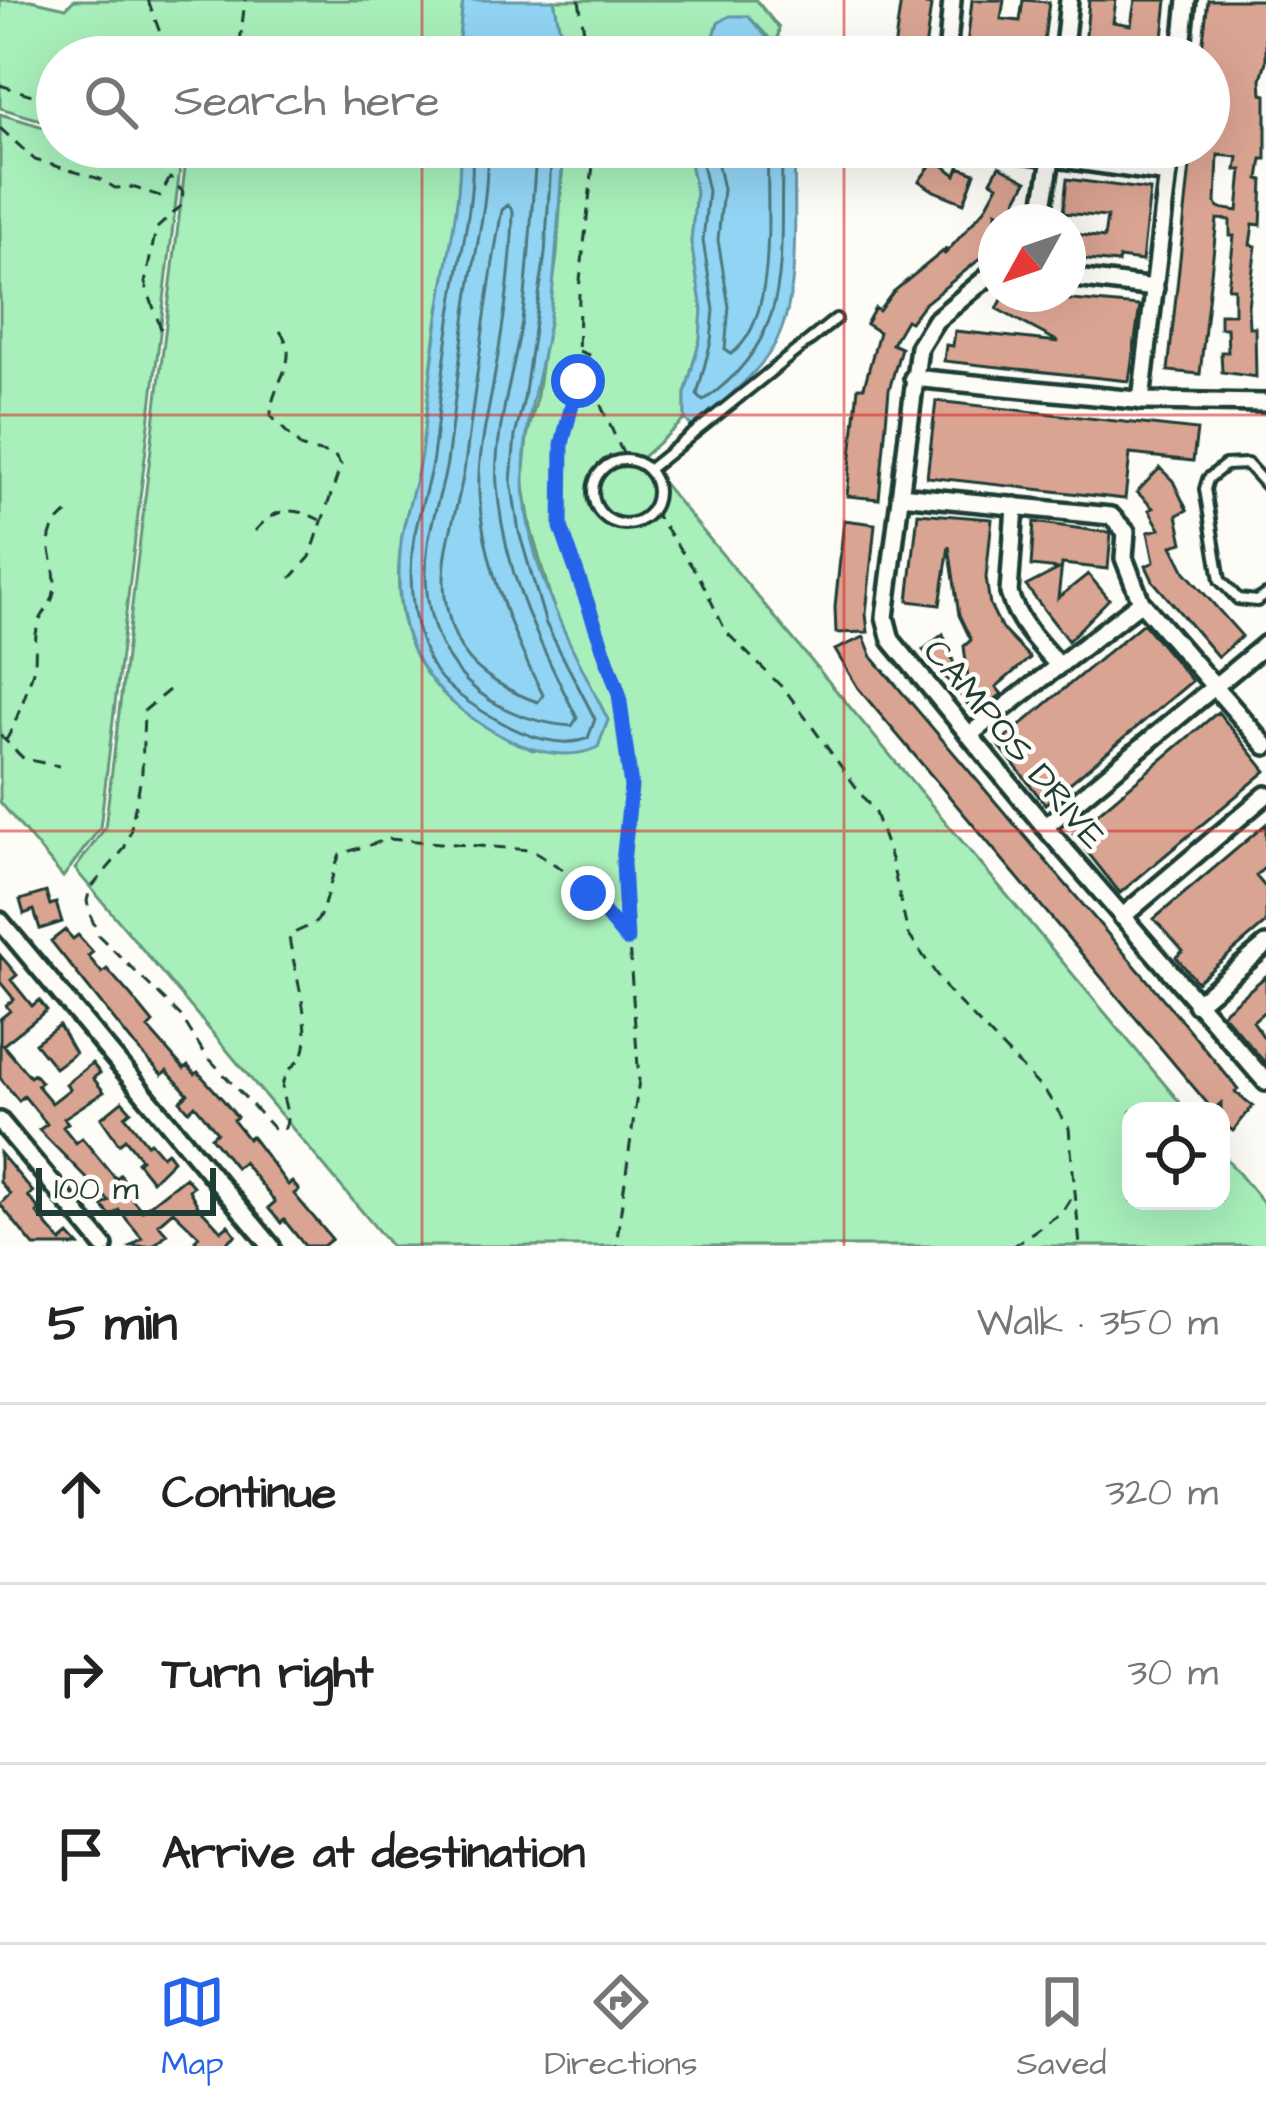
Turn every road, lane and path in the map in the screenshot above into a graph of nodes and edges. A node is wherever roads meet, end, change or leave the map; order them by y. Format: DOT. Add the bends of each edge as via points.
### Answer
graph roads {
  1 [pos="148,0"];
  2 [pos="245,0"];
  3 [pos="579,0"];
  4 [pos="952,0"];
  5 [pos="1069,0"];
  6 [pos="1187,0"];
  7 [pos="161,36"];
  8 [pos="241,36"];
  9 [pos="585,36"];
  10 [pos="948,36"];
  11 [pos="1065,36"];
  12 [pos="1183,36"];
  13 [pos="0,85"];
  14 [pos="36,96"];
  15 [pos="0,128"];
  16 [pos="36,160"];
  17 [pos="64,168"];
  18 [pos="172,168"];
  19 [pos="593,168"];
  20 [pos="1049,168"];
  21 [pos="1133,168"];
  22 [pos="1169,168"];
  23 [pos="1168,175"];
  24 [pos="170,178"];
  25 [pos="1043,204"];
  26 [pos="1086,279"];
  27 [pos="978,285"];
  28 [pos="1155,288"];
  29 [pos="836,320"];
  30 [pos="161,329"];
  31 [pos="280,331"];
  32 [pos="576,350"];
  33 [pos="914,378"];
  34 [pos="1141,401"];
  35 [pos="1266,403"];
  36 [pos="626,460"];
  37 [pos="648,470"];
  38 [pos="1266,485"];
  39 [pos="900,495"];
  40 [pos="1015,506"];
  41 [pos="652,509"];
  42 [pos="73,510"];
  43 [pos="322,521"];
  44 [pos="255,531"];
  45 [pos="291,578"];
  46 [pos="1266,595"];
  47 [pos="1141,602"];
  48 [pos="1266,644"];
  49 [pos="1058,665"];
  50 [pos="1214,686"];
  51 [pos="169,689"];
  52 [pos="0,735"];
  53 [pos="969,735"];
  54 [pos="6,740"];
  55 [pos="1266,746"];
  56 [pos="59,766"];
  57 [pos="1266,795"];
  58 [pos="1045,827"];
  59 [pos="1122,917"];
  60 [pos="0,922"];
  61 [pos="627,940"];
  62 [pos="1266,945"];
  63 [pos="1196,1004"];
  64 [pos="1266,1082"];
  65 [pos="0,1121"];
  66 [pos="1076,1190"];
  67 [pos="104,1246"];
  68 [pos="271,1246"];
  69 [pos="616,1246"];
  70 [pos="1013,1246"];
  71 [pos="1079,1246"];
  1 -- 7 [label="path"];
  2 -- 8 [label="path"];
  3 -- 9 [label="path"];
  4 -- 10 [label="street"];
  5 -- 11 [label="street"];
  6 -- 12 [label="street"];
  13 -- 14 [label="path"];
  15 -- 16 [label="path"];
  17 -- 24 [label="path" via="160,196"];
  18 -- 24 [label="path"];
  19 -- 32 [label="path"];
  20 -- 25 [label="street"];
  21 -- 23 [label="street"];
  22 -- 23 [label="street"];
  23 -- 28 [label="street"];
  24 -- 30 [label="path" via="183,192 181,206 156,229 145,284"];
  26 -- 28 [label="street"];
  27 -- 33 [label="street, CAMPOS DRIVE" via="935,321 919,347"];
  28 -- 34 [label="street"];
  29 -- 37 [label="lane"];
  31 -- 43 [label="path" via="291,354 271,416 302,448 334,454 341,465"];
  32 -- 36 [label="path" via="591,356"];
  32 -- 61 [label="path" via="578,381 562,444 561,527 619,694 631,787 623,862"];
  33 -- 34 [label="street"];
  33 -- 39 [label="street, CAMPOS DRIVE"];
  34 -- 35 [label="street"];
  36 -- 37 [label="lane"];
  36 -- 41 [label="lane" via="599,473 593,493 600,512 627,524"];
  37 -- 41 [label="lane" via="657,489"];
  38 -- 46 [label="lane" via="1247,464 1235,463 1213,473 1205,489 1220,580 1238,599"];
  39 -- 40 [label="street"];
  39 -- 53 [label="street, CAMPOS DRIVE" via="885,617 891,640"];
  40 -- 47 [label="street" via="1119,522"];
  40 -- 49 [label="street" via="1009,593"];
  41 -- 66 [label="path" via="726,632 786,692 874,813 908,934 948,991 1047,1094 1069,1128"];
  42 -- 54 [label="path" via="48,538 55,594 37,628 35,663"];
  43 -- 44 [label="path" via="282,510"];
  43 -- 45 [label="path" via="310,557"];
  47 -- 49 [label="street"];
  47 -- 50 [label="street"];
  48 -- 50 [label="street"];
  49 -- 53 [label="street"];
  50 -- 55 [label="street"];
  50 -- 58 [label="street"];
  51 -- 61 [label="path" via="145,711 142,772 124,849 87,901 98,934 181,1016 275,1130 289,1119 284,1077 304,1049 289,938 318,921 340,854 389,839 531,850 575,877"];
  52 -- 54 [label="path"];
  53 -- 58 [label="street, CAMPOS DRIVE"];
  54 -- 56 [label="path" via="24,759"];
  57 -- 59 [label="street"];
  58 -- 59 [label="street, CAMPOS DRIVE"];
  59 -- 63 [label="street, CAMPOS DRIVE"];
  60 -- 68 [label="street"];
  61 -- 69 [label="path" via="639,1080"];
  62 -- 63 [label="street"];
  63 -- 64 [label="street, CAMPOS DRIVE"];
  65 -- 67 [label="street"];
  66 -- 70 [label="path" via="1062,1212"];
  66 -- 71 [label="path"];
}
